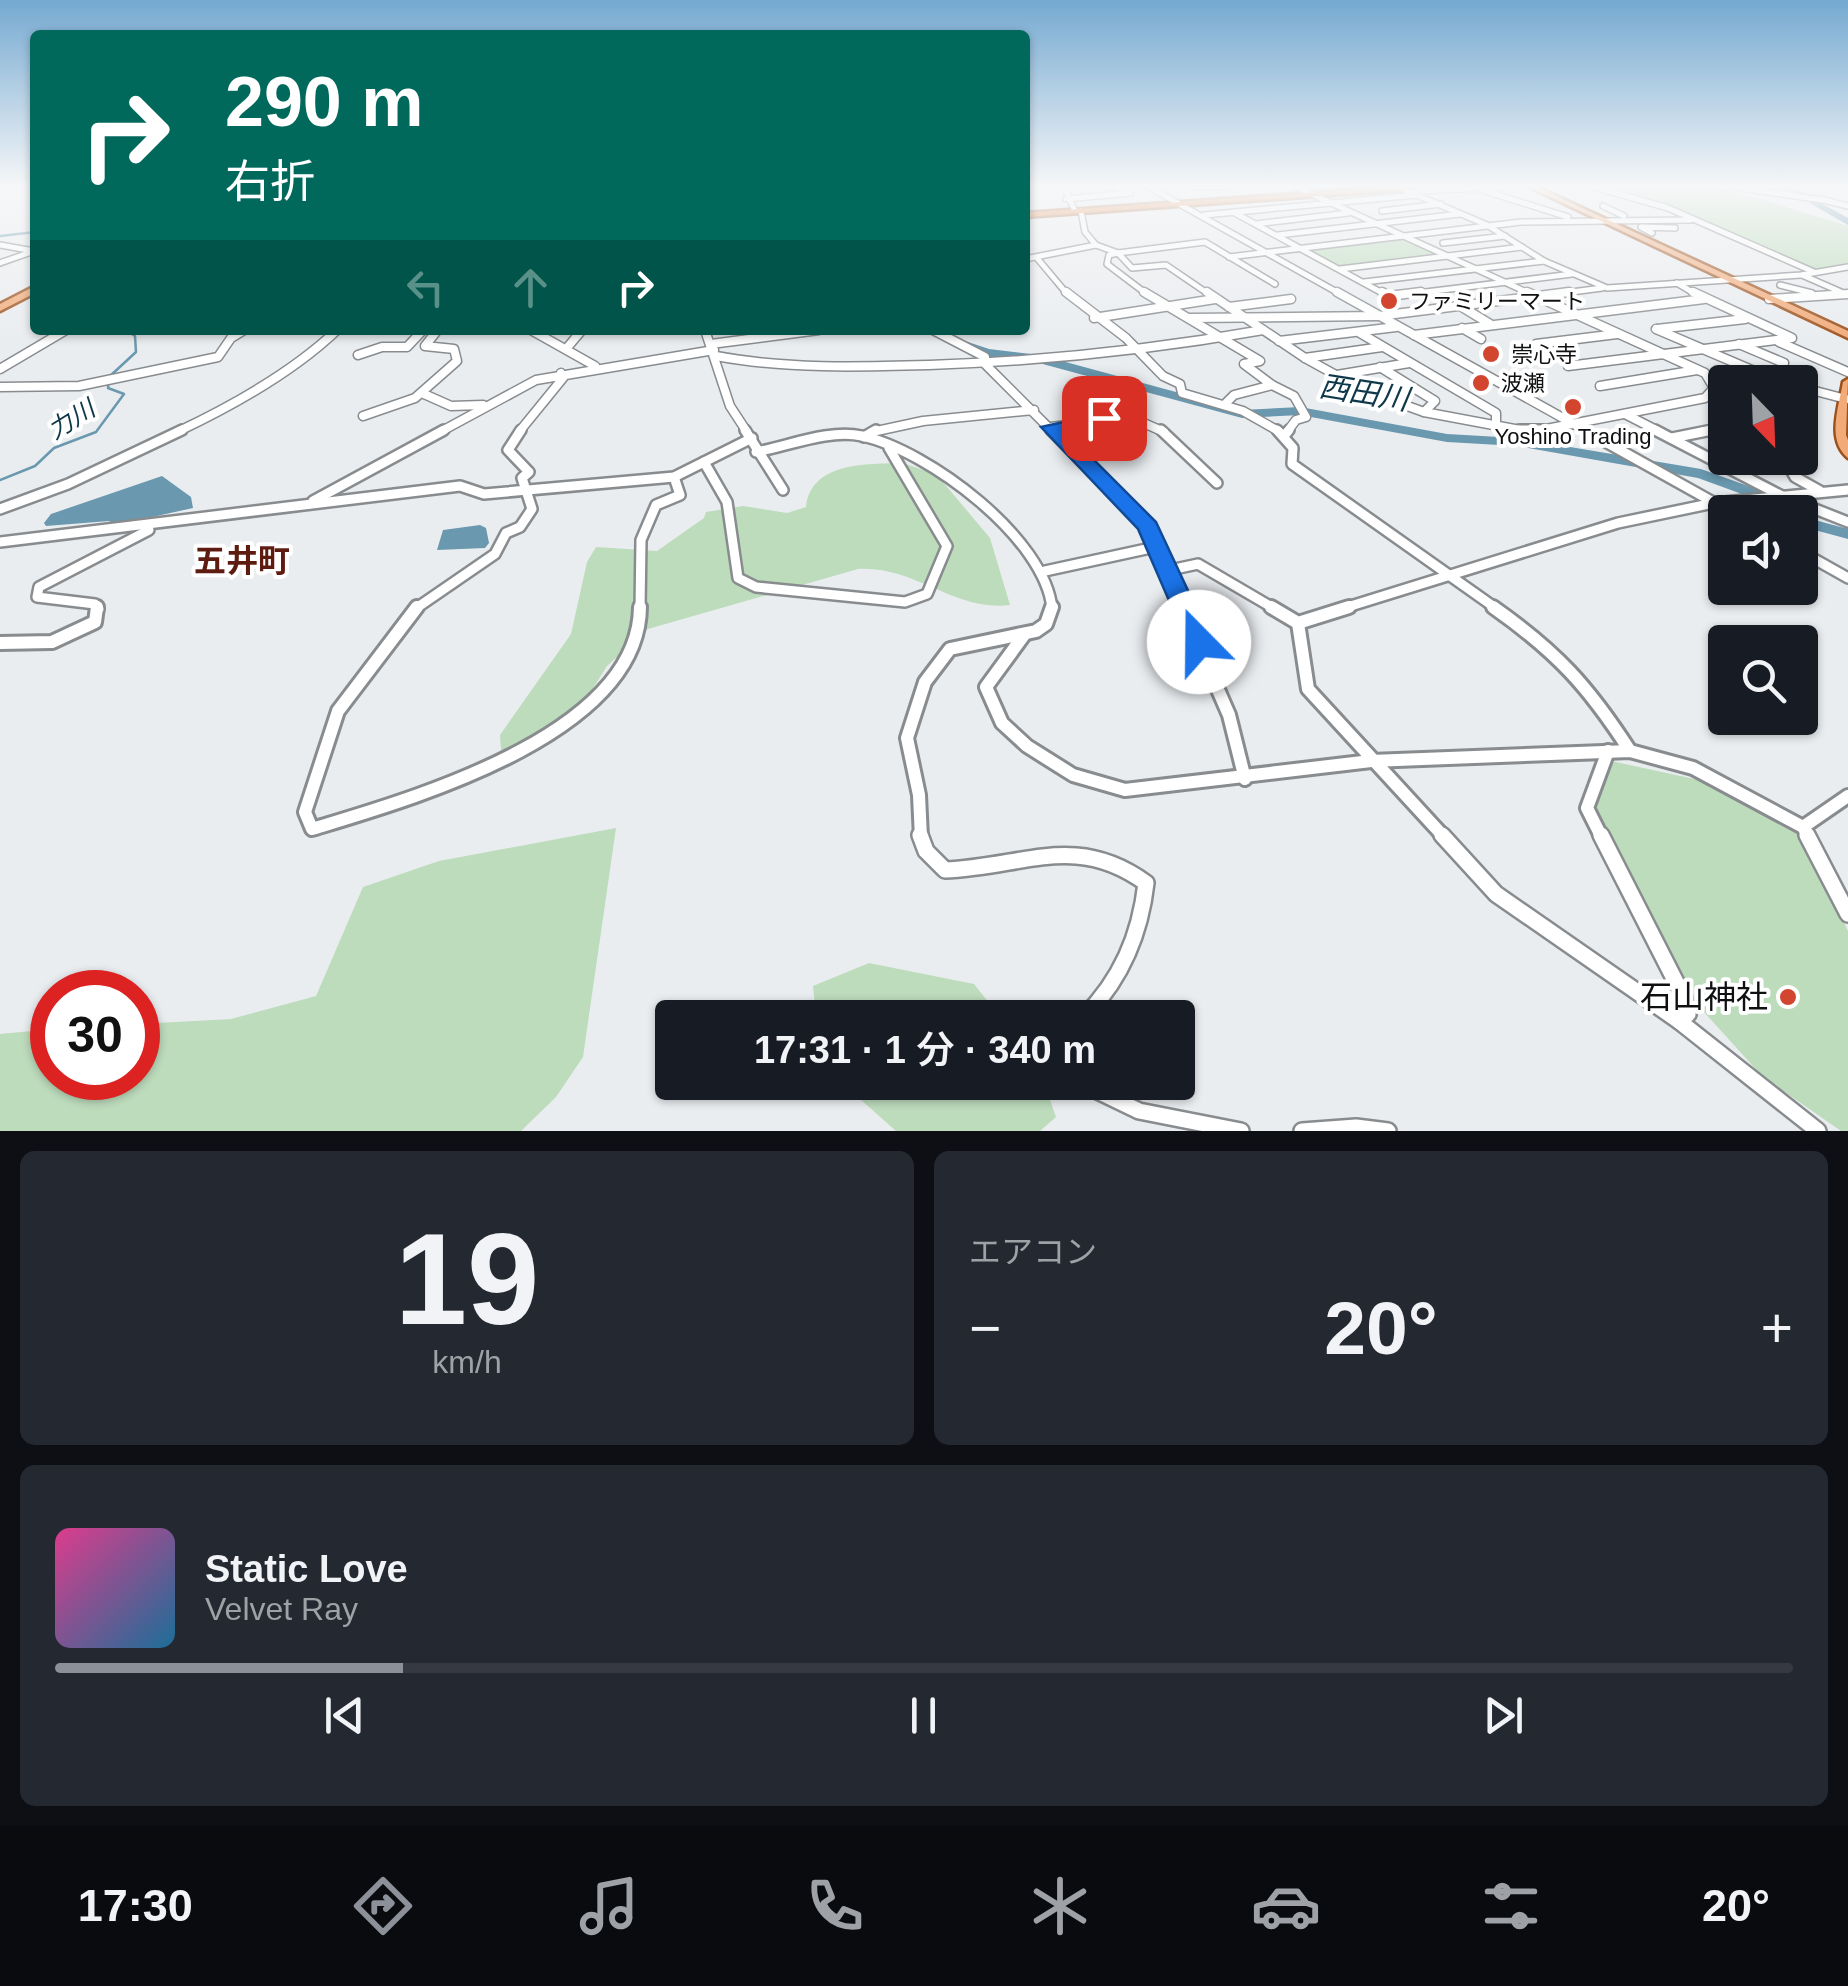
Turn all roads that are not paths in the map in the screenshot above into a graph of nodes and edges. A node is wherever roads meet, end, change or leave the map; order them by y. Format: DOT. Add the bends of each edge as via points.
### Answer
graph roads {
  1 [pos="1091,240"];
  2 [pos="1245,240"];
  3 [pos="1285,240"];
  4 [pos="1363,240"];
  5 [pos="1410,240"];
  6 [pos="1437,240"];
  7 [pos="1472,240"];
  8 [pos="1511,240"];
  9 [pos="1640,240"];
  10 [pos="1735,240"];
  11 [pos="1444,243"];
  12 [pos="0,245"];
  13 [pos="1096,245"];
  14 [pos="1523,247"];
  15 [pos="1300,248"];
  16 [pos="30,250"];
  17 [pos="30,251"];
  18 [pos="1266,252"];
  19 [pos="1118,253"];
  20 [pos="1467,254"];
  21 [pos="1228,256"];
  22 [pos="1446,257"];
  23 [pos="1038,258"];
  24 [pos="1030,259"];
  25 [pos="1544,261"];
  26 [pos="0,263"];
  27 [pos="1339,269"];
  28 [pos="1847,269"];
  29 [pos="1474,270"];
  30 [pos="1808,273"];
  31 [pos="1573,274"];
  32 [pos="1724,279"];
  33 [pos="1363,282"];
  34 [pos="1502,282"];
  35 [pos="1678,283"];
  36 [pos="1275,284"];
  37 [pos="1780,285"];
  38 [pos="1606,288"];
  39 [pos="30,292"];
  40 [pos="1846,294"];
  41 [pos="1817,296"];
  42 [pos="1535,297"];
  43 [pos="1292,298"];
  44 [pos="1770,298"];
  45 [pos="1216,299"];
  46 [pos="1704,299"];
  47 [pos="1172,306"];
  48 [pos="1228,307"];
  49 [pos="1462,307"];
  50 [pos="0,308"];
  51 [pos="1572,313"];
  52 [pos="1378,316"];
  53 [pos="1094,318"];
  54 [pos="1190,318"];
  55 [pos="1244,318"];
  56 [pos="1746,319"];
  57 [pos="1490,324"];
  58 [pos="1398,327"];
  59 [pos="1462,328"];
  60 [pos="1263,330"];
  61 [pos="1360,333"];
  62 [pos="1618,334"];
  63 [pos="58,335"];
  64 [pos="236,335"];
  65 [pos="332,335"];
  66 [pos="418,335"];
  67 [pos="434,335"];
  68 [pos="540,335"];
  69 [pos="578,335"];
  70 [pos="707,335"];
  71 [pos="793,335"];
  72 [pos="943,335"];
  73 [pos="1413,335"];
  74 [pos="1848,335"];
  75 [pos="1222,337"];
  76 [pos="1482,338"];
  77 [pos="1774,340"];
  78 [pos="1278,342"];
  79 [pos="1738,343"];
  80 [pos="1536,344"];
  81 [pos="1384,347"];
  82 [pos="1701,348"];
  83 [pos="566,349"];
  84 [pos="714,350"];
  85 [pos="1141,352"];
  86 [pos="1663,354"];
  87 [pos="358,355"];
  88 [pos="1304,358"];
  89 [pos="984,363"];
  90 [pos="1410,363"];
  91 [pos="1740,365"];
  92 [pos="1783,365"];
  93 [pos="1568,366"];
  94 [pos="596,367"];
  95 [pos="1380,368"];
  96 [pos="0,369"];
  97 [pos="1698,370"];
  98 [pos="1848,372"];
  99 [pos="561,373"];
  100 [pos="1337,375"];
  101 [pos="1708,375"];
  102 [pos="1848,382"];
  103 [pos="1272,384"];
  104 [pos="1600,386"];
  105 [pos="0,387"];
  106 [pos="1818,391"];
  107 [pos="424,394"];
  108 [pos="1708,395"];
  109 [pos="1846,398"];
  110 [pos="490,405"];
  111 [pos="1224,405"];
  112 [pos="1034,410"];
  113 [pos="1424,412"];
  114 [pos="1624,414"];
  115 [pos="364,416"];
  116 [pos="1846,422"];
  117 [pos="1573,424"];
  118 [pos="1051,427"];
  119 [pos="1496,427"];
  120 [pos="1708,430"];
  121 [pos="1285,435"];
  122 [pos="864,437"];
  123 [pos="752,438"];
  124 [pos="1671,438"];
  125 [pos="889,447"];
  126 [pos="756,452"];
  127 [pos="1848,454"];
  128 [pos="1708,457"];
  129 [pos="704,462"];
  130 [pos="1742,475"];
  131 [pos="1794,475"];
  132 [pos="674,477"];
  133 [pos="1217,483"];
  134 [pos="526,488"];
  135 [pos="783,490"];
  136 [pos="1848,490"];
  137 [pos="1821,492"];
  138 [pos="1780,495"];
  139 [pos="1792,495"];
  140 [pos="1708,500"];
  141 [pos="308,503"];
  142 [pos="1708,504"];
  143 [pos="0,509"];
  144 [pos="1818,510"];
  145 [pos="1848,522"];
  146 [pos="159,526"];
  147 [pos="0,542"];
  148 [pos="1160,546"];
  149 [pos="1818,561"];
  150 [pos="1170,570"];
  151 [pos="1045,571"];
  152 [pos="1450,576"];
  153 [pos="1848,578"];
  154 [pos="1298,623"];
  155 [pos="1024,635"];
  156 [pos="0,643"];
  157 [pos="1608,751"];
  158 [pos="1630,751"];
  159 [pos="1371,761"];
  160 [pos="1245,779"];
  161 [pos="1848,796"];
  162 [pos="1803,827"];
  163 [pos="1848,914"];
  164 [pos="1099,1000"];
  165 [pos="1679,1021"];
  166 [pos="1113,1100"];
  167 [pos="1241,1131"];
  168 [pos="1302,1131"];
  169 [pos="1388,1131"];
  170 [pos="1818,1131"];
  1 -- 13 [label="street"];
  2 -- 18 [label="street"];
  3 -- 15 [label="street"];
  4 -- 15 [label="street"];
  5 -- 22 [label="street"];
  6 -- 11 [label="street"];
  7 -- 11 [label="street"];
  8 -- 14 [label="street"];
  9 -- 32 [label="main road"];
  10 -- 30 [label="street"];
  11 -- 20 [label="street"];
  12 -- 16 [label="street"];
  13 -- 19 [label="street"];
  13 -- 23 [label="street"];
  14 -- 20 [label="street"];
  14 -- 25 [label="street"];
  15 -- 18 [label="street"];
  15 -- 27 [label="street"];
  17 -- 26 [label="street"];
  18 -- 21 [label="street"];
  18 -- 52 [label="street"];
  19 -- 21 [label="street" via="1205,242"];
  19 -- 45 [label="street" via="1132,268 1166,264"];
  19 -- 47 [label="street" via="1107,264 1135,290"];
  20 -- 22 [label="street"];
  21 -- 36 [label="street"];
  22 -- 27 [label="street"];
  22 -- 29 [label="street"];
  23 -- 24 [label="street"];
  23 -- 53 [label="street"];
  25 -- 29 [label="street"];
  25 -- 31 [label="street"];
  27 -- 33 [label="street"];
  28 -- 30 [label="street"];
  29 -- 33 [label="street"];
  29 -- 34 [label="street"];
  30 -- 32 [label="street"];
  30 -- 40 [label="street"];
  31 -- 34 [label="street"];
  31 -- 38 [label="street"];
  32 -- 35 [label="street"];
  32 -- 44 [label="main road"];
  33 -- 34 [label="street" via="1388,296"];
  34 -- 42 [label="street"];
  35 -- 38 [label="street"];
  35 -- 46 [label="street"];
  37 -- 41 [label="street"];
  38 -- 42 [label="street"];
  39 -- 50 [label="main road"];
  40 -- 41 [label="street"];
  41 -- 44 [label="street"];
  42 -- 49 [label="street"];
  42 -- 51 [label="street"];
  43 -- 48 [label="street"];
  44 -- 74 [label="main road"];
  45 -- 47 [label="street"];
  45 -- 48 [label="street"];
  46 -- 51 [label="street"];
  46 -- 56 [label="street"];
  47 -- 53 [label="street"];
  47 -- 54 [label="street"];
  48 -- 55 [label="street"];
  49 -- 52 [label="street"];
  49 -- 57 [label="street"];
  51 -- 57 [label="street"];
  51 -- 62 [label="street"];
  52 -- 55 [label="street"];
  52 -- 58 [label="street"];
  53 -- 85 [label="street"];
  54 -- 55 [label="street"];
  54 -- 75 [label="street"];
  55 -- 60 [label="street"];
  56 -- 77 [label="street" via="1792,338"];
  56 -- 82 [label="street" via="1656,329"];
  57 -- 59 [label="street"];
  58 -- 61 [label="street"];
  58 -- 73 [label="street"];
  59 -- 73 [label="street"];
  59 -- 76 [label="street"];
  60 -- 75 [label="street"];
  60 -- 78 [label="street"];
  61 -- 78 [label="street"];
  61 -- 81 [label="street"];
  62 -- 80 [label="street"];
  62 -- 86 [label="street"];
  63 -- 96 [label="street"];
  64 -- 105 [label="street" via="218,357 79,386"];
  65 -- 143 [label="street" via="217,413"];
  66 -- 87 [label="street" via="407,347"];
  67 -- 107 [label="street" via="426,346 459,355"];
  68 -- 83 [label="street"];
  69 -- 83 [label="street"];
  70 -- 84 [label="street"];
  71 -- 84 [label="street"];
  72 -- 89 [label="street" via="985,357"];
  73 -- 117 [label="street"];
  75 -- 85 [label="street"];
  75 -- 103 [label="street" via="1260,361 1244,364"];
  77 -- 79 [label="street"];
  77 -- 98 [label="street"];
  78 -- 88 [label="street"];
  79 -- 82 [label="street"];
  79 -- 92 [label="street"];
  81 -- 88 [label="street"];
  81 -- 90 [label="street"];
  82 -- 86 [label="street"];
  82 -- 91 [label="street"];
  83 -- 94 [label="street"];
  84 -- 89 [label="street" via="758,364"];
  84 -- 94 [label="street"];
  84 -- 123 [label="street" via="730,406"];
  85 -- 89 [label="street"];
  85 -- 111 [label="street" via="1182,393"];
  86 -- 93 [label="street"];
  86 -- 97 [label="street"];
  88 -- 100 [label="street"];
  89 -- 112 [label="street"];
  90 -- 95 [label="street"];
  90 -- 119 [label="street" via="1496,413"];
  94 -- 99 [label="street"];
  95 -- 100 [label="street"];
  95 -- 113 [label="street" via="1435,401"];
  97 -- 101 [label="street"];
  97 -- 104 [label="street"];
  99 -- 110 [label="street"];
  99 -- 134 [label="street" via="508,450 529,472 522,478"];
  100 -- 113 [label="street"];
  102 -- 109 [label="main road"];
  103 -- 111 [label="street" via="1234,395"];
  103 -- 121 [label="street" via="1286,389 1305,412"];
  106 -- 109 [label="street"];
  107 -- 110 [label="street" via="451,406"];
  107 -- 115 [label="street"];
  108 -- 114 [label="street"];
  109 -- 116 [label="main road"];
  110 -- 141 [label="street"];
  111 -- 121 [label="street" via="1258,416"];
  112 -- 118 [label="street"];
  112 -- 122 [label="street" via="880,427"];
  113 -- 119 [label="street"];
  114 -- 117 [label="street"];
  114 -- 124 [label="street"];
  116 -- 127 [label="main road" via="1840,435"];
  117 -- 119 [label="street" via="1531,432"];
  117 -- 140 [label="street"];
  118 -- 133 [label="street" via="1140,415 1158,424"];
  118 -- 148 [label="street"];
  120 -- 124 [label="street"];
  121 -- 152 [label="street" via="1292,464"];
  122 -- 125 [label="street"];
  122 -- 126 [label="street"];
  123 -- 126 [label="street"];
  123 -- 129 [label="street"];
  124 -- 128 [label="street"];
  125 -- 129 [label="street" via="947,546 927,594 904,602 756,587 738,578 727,502"];
  125 -- 151 [label="street" via="967,497"];
  126 -- 135 [label="street"];
  129 -- 132 [label="street"];
  130 -- 138 [label="street"];
  131 -- 137 [label="street"];
  132 -- 134 [label="street"];
  132 -- 134 [label="street" via="680,495 656,504 640,542 632,653 598,692 538,742 502,762 312,829 304,812 338,711 420,602 466,578 496,554 506,533 520,527 532,509"];
  134 -- 141 [label="street" via="484,494 460,486"];
  136 -- 137 [label="street"];
  137 -- 139 [label="street"];
  141 -- 146 [label="street"];
  142 -- 152 [label="street" via="1561,539"];
  144 -- 145 [label="street"];
  146 -- 147 [label="street"];
  146 -- 156 [label="street" via="40,587 37,597 48,601 95,604 95,622 52,642"];
  148 -- 150 [label="street"];
  148 -- 151 [label="street"];
  149 -- 153 [label="street"];
  150 -- 154 [label="street" via="1198,564"];
  150 -- 160 [label="street" via="1229,715"];
  151 -- 155 [label="street" via="1052,612 1045,626"];
  152 -- 154 [label="street"];
  152 -- 158 [label="street" via="1530,633 1589,688"];
  154 -- 159 [label="street" via="1308,689"];
  155 -- 160 [label="street" via="986,688 1002,723 1026,746 1073,775 1125,790"];
  155 -- 164 [label="street" via="952,647 926,678 907,752 924,848 945,870 1089,852 1118,860 1146,883 1144,910 1119,978"];
  157 -- 158 [label="street"];
  157 -- 159 [label="street"];
  157 -- 165 [label="street" via="1587,808 1684,998 1688,1014"];
  158 -- 162 [label="street" via="1693,768"];
  159 -- 160 [label="street"];
  159 -- 165 [label="street" via="1496,894"];
  161 -- 162 [label="street"];
  162 -- 163 [label="street"];
  165 -- 170 [label="street"];
  166 -- 167 [label="street"];
  168 -- 169 [label="street"];
}
